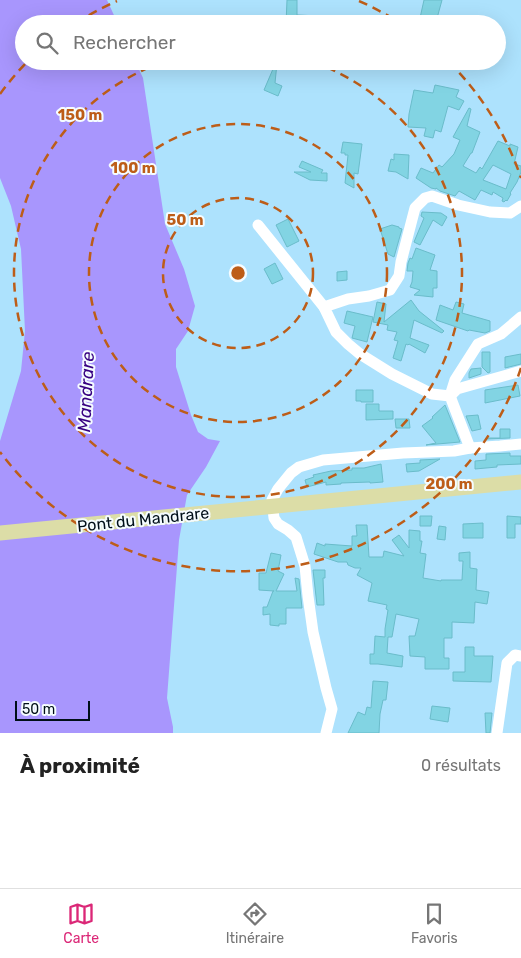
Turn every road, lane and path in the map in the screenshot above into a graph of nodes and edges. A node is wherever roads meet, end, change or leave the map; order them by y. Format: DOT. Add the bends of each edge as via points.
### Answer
graph roads {
  1 [pos="521,206"];
  2 [pos="258,225"];
  3 [pos="324,307"];
  4 [pos="521,317"];
  5 [pos="521,370"];
  6 [pos="450,396"];
  7 [pos="521,444"];
  8 [pos="470,448"];
  9 [pos="521,482"];
  10 [pos="0,533"];
  11 [pos="521,656"];
  12 [pos="326,733"];
  13 [pos="497,733"];
  1 -- 3 [label="street" via="510,213 490,212 432,196 425,198 415,208 399,276 390,290"];
  2 -- 3 [label="street"];
  3 -- 6 [label="street" via="336,332 360,354 432,394"];
  4 -- 6 [label="street" via="501,334 478,344 455,380"];
  5 -- 6 [label="street" via="457,389"];
  6 -- 8 [label="street"];
  7 -- 8 [label="street"];
  8 -- 12 [label="street" via="323,460 299,467 291,473 272,500 274,518 296,537 305,566 313,632 332,709"];
  9 -- 10 [label="main road, Pont du Mandrare"];
  11 -- 13 [label="street" via="516,655 507,663"];
}
